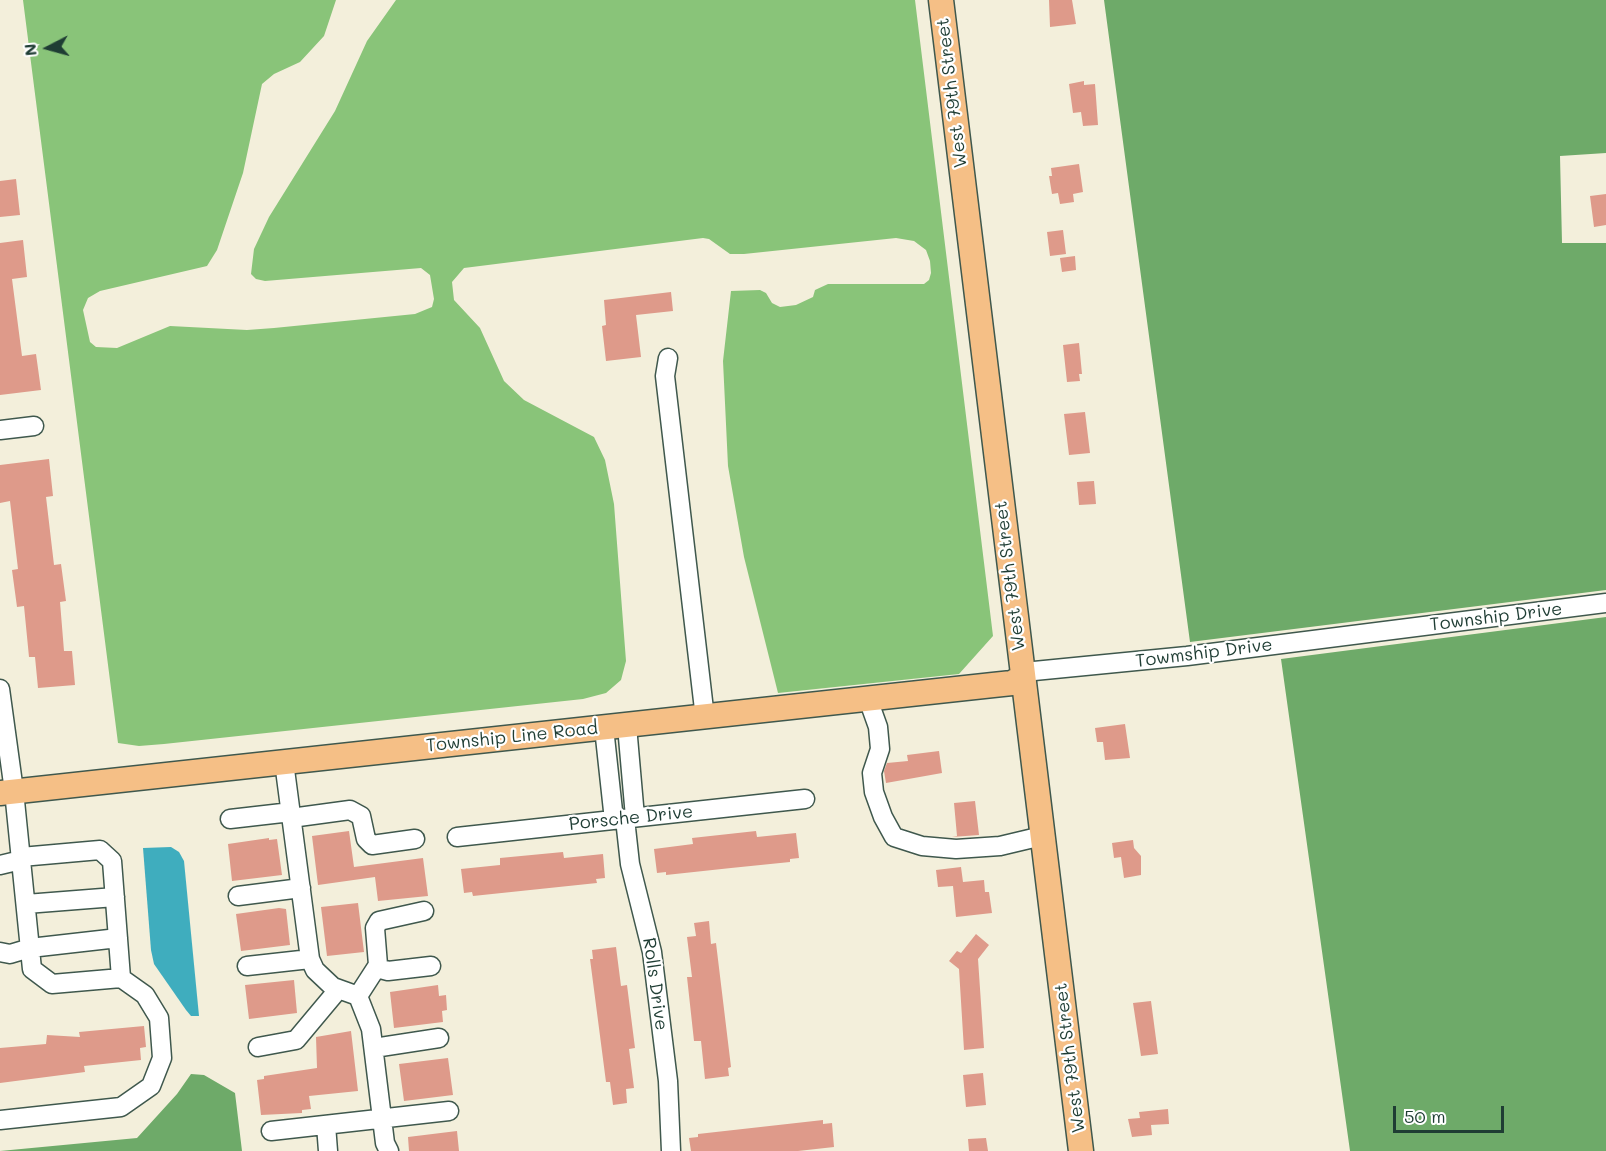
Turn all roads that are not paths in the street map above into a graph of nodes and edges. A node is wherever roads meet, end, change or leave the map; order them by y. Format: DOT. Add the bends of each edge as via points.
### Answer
graph roads {
  1 [pos="941,0"];
  2 [pos="668,358"];
  3 [pos="34,426"];
  4 [pos="0,430"];
  5 [pos="1606,603"];
  6 [pos="1387,631"];
  7 [pos="1022,677"];
  8 [pos="0,689"];
  9 [pos="868,699"];
  10 [pos="705,718"];
  11 [pos="616,727"];
  12 [pos="284,762"];
  13 [pos="7,792"];
  14 [pos="805,799"];
  15 [pos="291,815"];
  16 [pos="230,819"];
  17 [pos="625,819"];
  18 [pos="1042,836"];
  19 [pos="458,837"];
  20 [pos="415,839"];
  21 [pos="21,859"];
  22 [pos="0,865"];
  23 [pos="301,888"];
  24 [pos="238,896"];
  25 [pos="115,897"];
  26 [pos="26,904"];
  27 [pos="424,911"];
  28 [pos="118,938"];
  29 [pos="30,948"];
  30 [pos="0,952"];
  31 [pos="310,959"];
  32 [pos="247,966"];
  33 [pos="431,966"];
  34 [pos="377,968"];
  35 [pos="121,978"];
  36 [pos="338,990"];
  37 [pos="358,996"];
  38 [pos="439,1038"];
  39 [pos="258,1047"];
  40 [pos="374,1048"];
  41 [pos="449,1112"];
  42 [pos="383,1119"];
  43 [pos="0,1120"];
  44 [pos="326,1125"];
  45 [pos="271,1131"];
  46 [pos="328,1151"];
  47 [pos="389,1151"];
  48 [pos="671,1151"];
  49 [pos="1081,1151"];
  1 -- 7 [label="main road, West 79th Street"];
  2 -- 10 [label="street" via="665,376"];
  3 -- 4 [label="street"];
  5 -- 6 [label="street, Township Drive"];
  6 -- 7 [label="street, Towmship Drive" via="1034,671"];
  7 -- 9 [label="main road, Township Line Road" via="1012,683"];
  7 -- 18 [label="main road, West 79th Street"];
  8 -- 13 [label="street"];
  9 -- 10 [label="main road, Township Line Road"];
  9 -- 18 [label="street" via="878,727 880,749 872,773 874,792 894,837 922,846 956,849 1000,846"];
  10 -- 11 [label="main road, Township Line Road"];
  11 -- 12 [label="main road, Township Line Road"];
  11 -- 17 [label="street, Rolls Drive"];
  12 -- 13 [label="main road, Township Line Road"];
  12 -- 15 [label="street"];
  13 -- 21 [label="street"];
  14 -- 17 [label="street, Porsche Drive"];
  15 -- 16 [label="street"];
  15 -- 20 [label="street" via="350,810 361,816 366,839 372,845"];
  15 -- 23 [label="street"];
  17 -- 19 [label="street, Porsche Drive"];
  17 -- 48 [label="street, Rolls Drive" via="630,864 652,952 668,1081"];
  18 -- 49 [label="main road, West 79th Street"];
  21 -- 22 [label="street"];
  21 -- 25 [label="street" via="100,850 111,861"];
  21 -- 26 [label="street"];
  23 -- 24 [label="street"];
  23 -- 31 [label="street"];
  25 -- 26 [label="street"];
  25 -- 28 [label="street"];
  26 -- 29 [label="street"];
  27 -- 34 [label="street" via="379,921 375,928"];
  28 -- 29 [label="street"];
  28 -- 35 [label="street"];
  29 -- 30 [label="street" via="10,954"];
  29 -- 35 [label="street" via="32,969 52,984"];
  31 -- 32 [label="street"];
  31 -- 36 [label="street" via="319,975"];
  33 -- 34 [label="street" via="388,971"];
  34 -- 37 [label="street"];
  35 -- 43 [label="street" via="145,994 159,1018 162,1058 151,1086 121,1107"];
  36 -- 37 [label="street"];
  36 -- 39 [label="street" via="296,1040"];
  37 -- 40 [label="street" via="368,1017"];
  38 -- 40 [label="street"];
  40 -- 42 [label="street"];
  41 -- 42 [label="street"];
  42 -- 44 [label="street"];
  42 -- 47 [label="street"];
  44 -- 45 [label="street"];
  44 -- 46 [label="street"];
}
